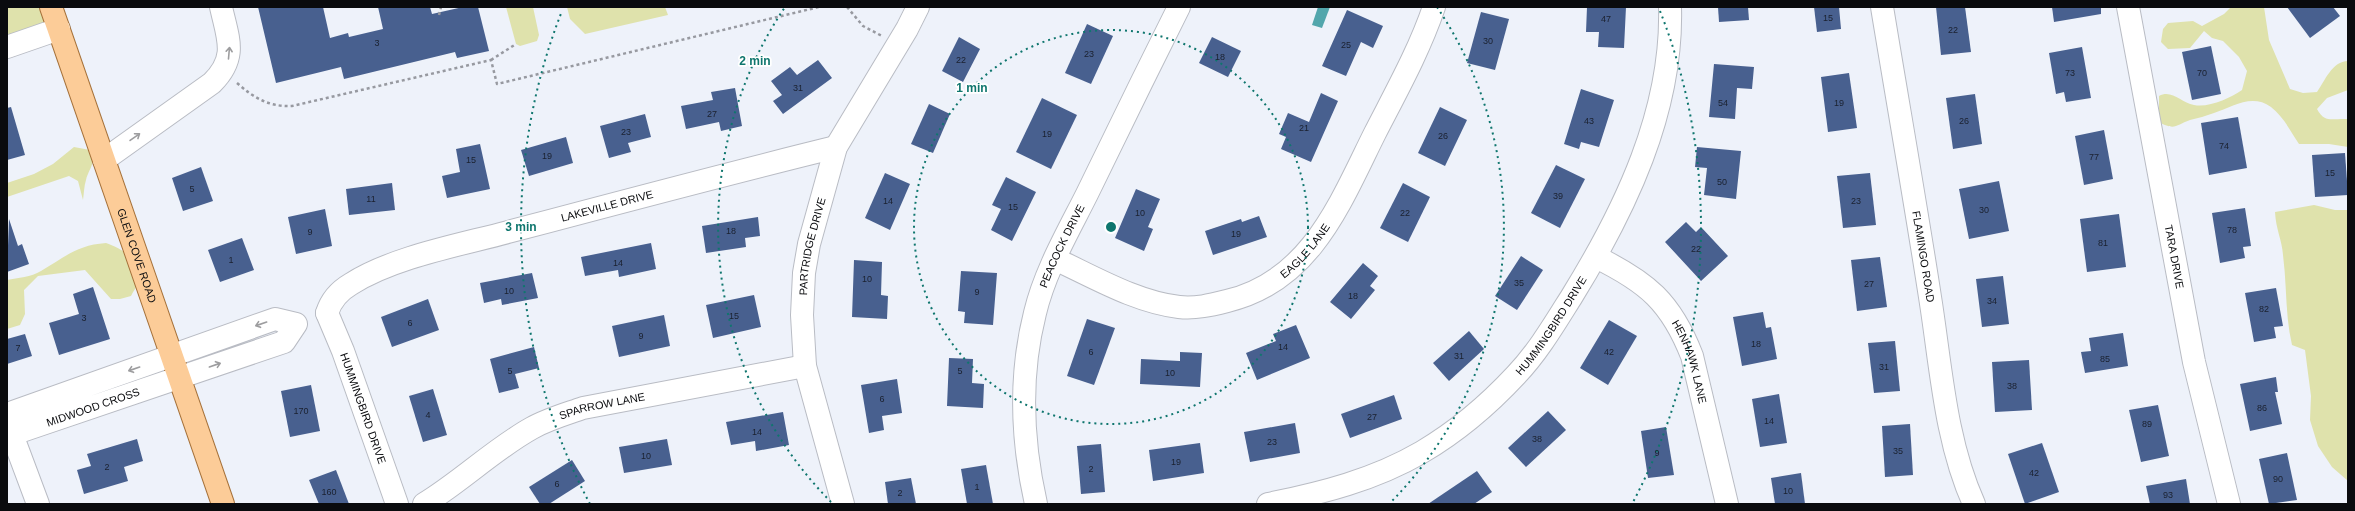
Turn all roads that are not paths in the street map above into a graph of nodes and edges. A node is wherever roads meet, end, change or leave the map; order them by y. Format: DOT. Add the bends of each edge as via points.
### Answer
graph roads {
  1 [pos="51,7"];
  2 [pos="221,7"];
  3 [pos="918,7"];
  4 [pos="1179,7"];
  5 [pos="1434,7"];
  6 [pos="1670,7"];
  7 [pos="1882,7"];
  8 [pos="2128,7"];
  9 [pos="59,29"];
  10 [pos="7,47"];
  11 [pos="836,147"];
  12 [pos="104,160"];
  13 [pos="1596,257"];
  14 [pos="1055,259"];
  15 [pos="327,313"];
  16 [pos="296,324"];
  17 [pos="171,356"];
  18 [pos="805,366"];
  19 [pos="178,377"];
  20 [pos="8,426"];
  21 [pos="38,504"];
  22 [pos="223,504"];
  23 [pos="397,504"];
  24 [pos="424,504"];
  25 [pos="843,504"];
  26 [pos="1036,504"];
  27 [pos="1268,504"];
  28 [pos="1727,504"];
  29 [pos="1974,504"];
  30 [pos="2229,504"];
  1 -- 9 [label="main road, GLEN COVE ROAD"];
  12 -- 2 [label="street, one-way" via="221,74 228,64 230,54 230,43"];
  3 -- 11 [label="street, PARTRIDGE DRIVE"];
  4 -- 14 [label="street, PEACOCK DRIVE"];
  5 -- 14 [label="street, EAGLE LANE" via="1402,81 1332,218 1317,242 1296,265 1267,286 1239,298 1203,307 1179,307 1144,299"];
  6 -- 13 [label="street, HUMMINGBIRD DRIVE" via="1668,57 1655,122 1638,169"];
  7 -- 29 [label="street, FLAMINGO ROAD" via="1953,441"];
  8 -- 30 [label="street, TARA DRIVE" via="2194,362"];
  9 -- 10 [label="street"];
  9 -- 12 [label="main road, GLEN COVE ROAD"];
  11 -- 15 [label="street, LAKEVILLE DRIVE" via="698,181 407,260 352,283 330,303"];
  11 -- 18 [label="street, PARTRIDGE DRIVE" via="809,244 804,273 802,315"];
  12 -- 17 [label="main road, GLEN COVE ROAD"];
  13 -- 27 [label="street, HUMMINGBIRD DRIVE" via="1551,331 1522,368 1472,417 1422,452 1360,482 1320,494"];
  13 -- 28 [label="street, HENHAWK LANE" via="1624,270 1642,283 1671,311 1683,332 1692,356"];
  14 -- 26 [label="street, PEACOCK DRIVE" via="1035,312 1025,372 1027,465"];
  15 -- 16 [label="street"];
  15 -- 23 [label="street, HUMMINGBIRD DRIVE"];
  16 -- 17 [label="street, MIDWOOD CROSS, one-way" via="276,319"];
  19 -- 16 [label="street, MIDWOOD CROSS, one-way" via="284,342"];
  17 -- 19 [label="main road, GLEN COVE ROAD"];
  17 -- 20 [label="street, MIDWOOD CROSS, one-way"];
  18 -- 24 [label="street, SPARROW LANE" via="583,408 553,418 512,440 472,472"];
  18 -- 25 [label="street, PARTRIDGE DRIVE"];
  19 -- 20 [label="street, MIDWOOD CROSS"];
  19 -- 22 [label="main road, GLEN COVE ROAD"];
  20 -- 21 [label="street"];
}
